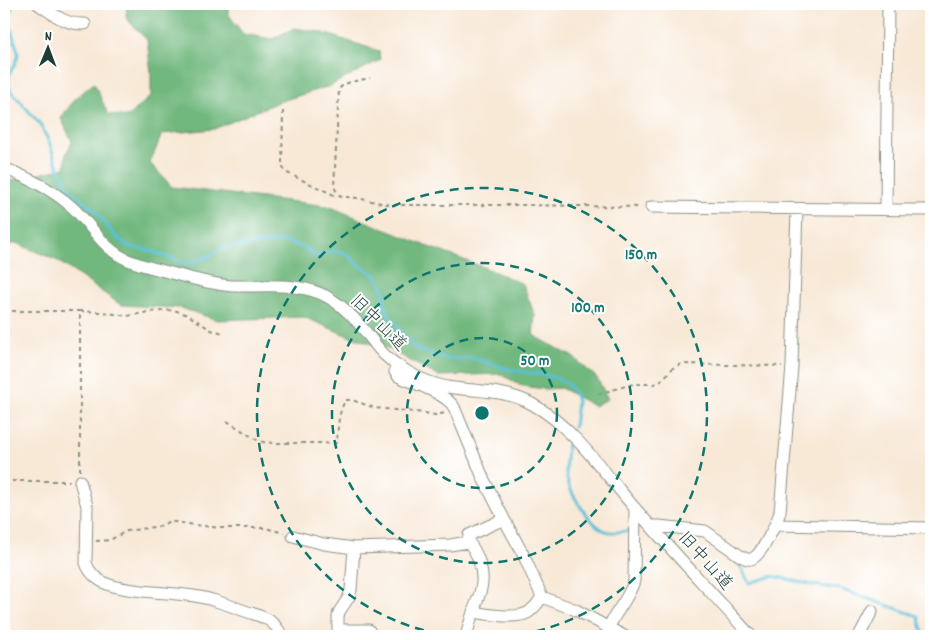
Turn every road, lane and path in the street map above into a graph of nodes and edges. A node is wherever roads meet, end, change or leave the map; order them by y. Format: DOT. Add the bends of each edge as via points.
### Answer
graph roads {
  1 [pos="38,4"];
  2 [pos="888,4"];
  3 [pos="85,24"];
  4 [pos="370,78"];
  5 [pos="283,111"];
  6 [pos="4,168"];
  7 [pos="342,197"];
  8 [pos="651,207"];
  9 [pos="797,209"];
  10 [pos="886,210"];
  11 [pos="931,210"];
  12 [pos="4,311"];
  13 [pos="80,311"];
  14 [pos="224,333"];
  15 [pos="396,364"];
  16 [pos="792,366"];
  17 [pos="598,394"];
  18 [pos="456,411"];
  19 [pos="227,420"];
  20 [pos="4,480"];
  21 [pos="80,482"];
  22 [pos="635,508"];
  23 [pos="504,519"];
  24 [pos="652,526"];
  25 [pos="775,526"];
  26 [pos="931,528"];
  27 [pos="293,536"];
  28 [pos="86,540"];
  29 [pos="468,542"];
  30 [pos="354,548"];
  31 [pos="542,597"];
  32 [pos="872,611"];
  33 [pos="473,612"];
  34 [pos="369,630"];
  35 [pos="607,632"];
  36 [pos="338,633"];
  37 [pos="281,636"];
  38 [pos="466,636"];
  39 [pos="624,636"];
  40 [pos="751,636"];
  41 [pos="858,636"];
  1 -- 3 [label="street" via="61,20"];
  2 -- 10 [label="street"];
  4 -- 7 [label="path" via="348,82 339,89 334,187"];
  5 -- 7 [label="path" via="282,165 285,172 322,191"];
  6 -- 15 [label="street, 旧中山道" via="32,180 61,199 106,246 127,260 214,284 299,287 319,293 342,308 378,349"];
  7 -- 8 [label="path" via="398,205"];
  8 -- 9 [label="street"];
  9 -- 10 [label="street"];
  9 -- 16 [label="street"];
  10 -- 11 [label="street"];
  12 -- 13 [label="path"];
  13 -- 14 [label="path" via="127,316 174,310 211,330"];
  13 -- 21 [label="path"];
  15 -- 18 [label="street" via="398,376 442,396"];
  15 -- 22 [label="street, 旧中山道" via="414,376 440,385 504,393 535,405 579,442"];
  16 -- 17 [label="path" via="681,364 660,382 633,384"];
  16 -- 25 [label="street" via="780,512"];
  18 -- 19 [label="path" via="435,415 375,408 346,400 334,444 263,442"];
  18 -- 23 [label="street"];
  20 -- 21 [label="path"];
  21 -- 28 [label="street" via="87,506"];
  22 -- 24 [label="street, 旧中山道"];
  22 -- 35 [label="street" via="634,581"];
  23 -- 29 [label="street" via="469,535"];
  23 -- 31 [label="street"];
  24 -- 25 [label="street" via="705,531 746,559 752,559 759,554"];
  24 -- 40 [label="street, 旧中山道"];
  25 -- 26 [label="street"];
  27 -- 28 [label="path" via="266,528 218,528 168,522 127,532 110,540"];
  27 -- 30 [label="street"];
  28 -- 37 [label="street" via="88,569 106,584 204,598 270,621"];
  29 -- 30 [label="street"];
  29 -- 33 [label="street" via="479,559 482,582"];
  30 -- 36 [label="street" via="352,590 338,617"];
  31 -- 33 [label="street" via="529,612 521,615"];
  31 -- 35 [label="street" via="576,610"];
  32 -- 41 [label="street"];
  33 -- 38 [label="street"];
  34 -- 36 [label="street"];
  35 -- 39 [label="street"];
}
